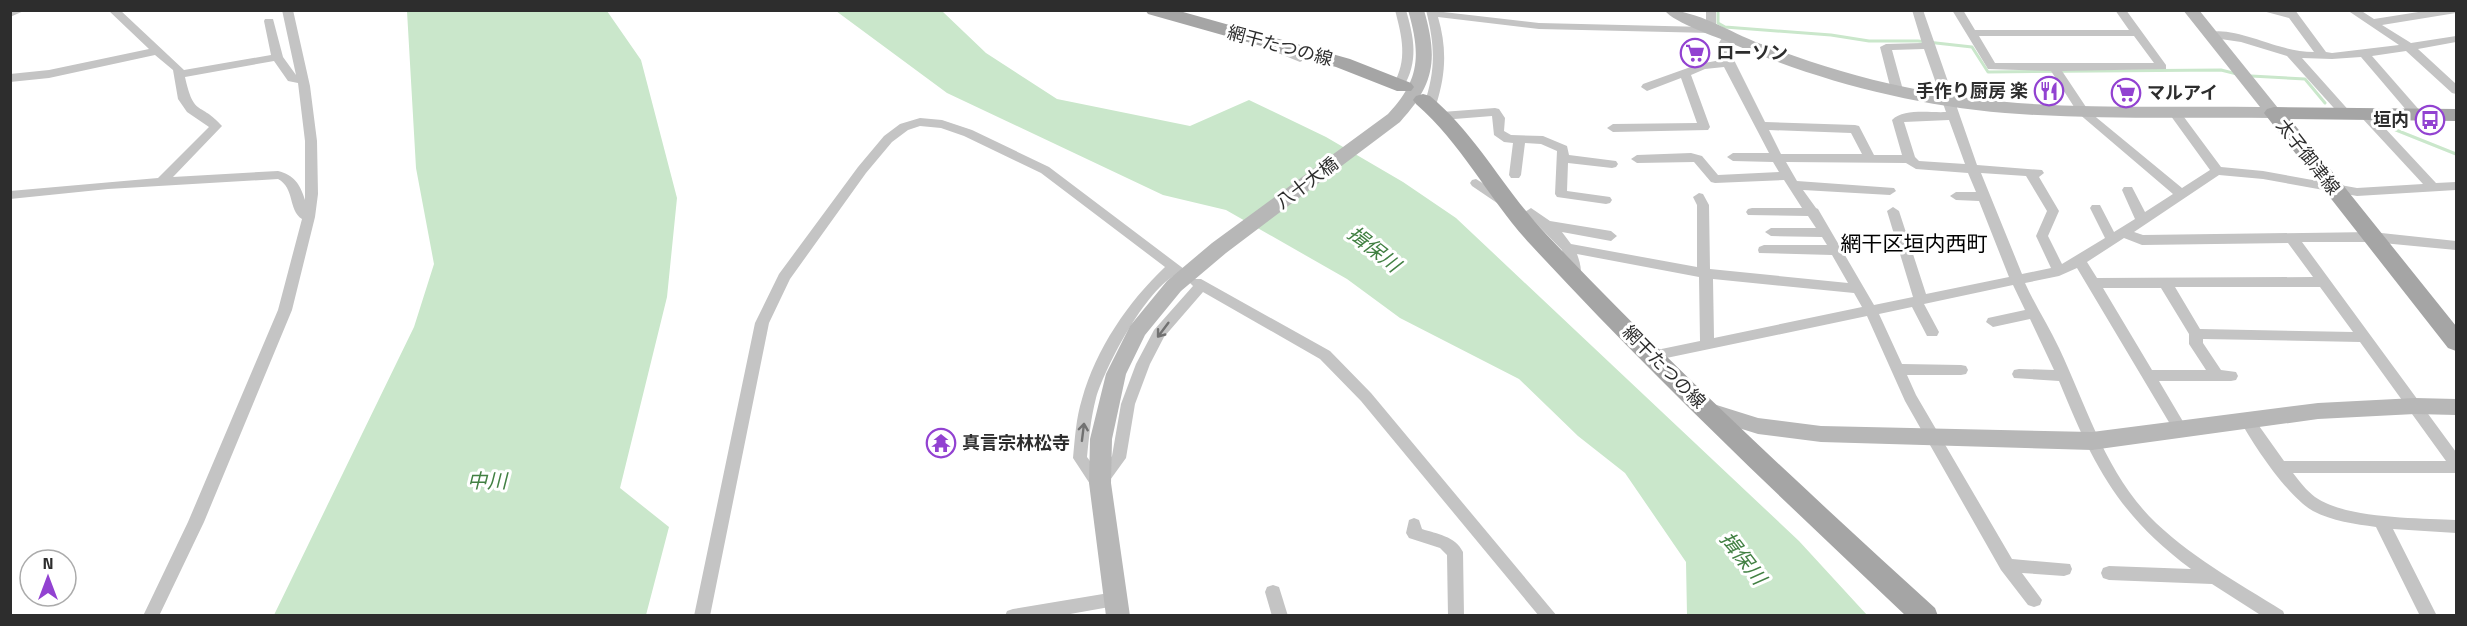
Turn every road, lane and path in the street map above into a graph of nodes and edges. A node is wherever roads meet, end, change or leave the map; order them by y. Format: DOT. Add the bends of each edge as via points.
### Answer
graph roads {
  1 [pos="21,10"];
  2 [pos="113,10"];
  3 [pos="287,10"];
  4 [pos="1154,10"];
  5 [pos="1671,10"];
  6 [pos="1711,10"];
  7 [pos="1917,10"];
  8 [pos="1957,10"];
  9 [pos="2120,10"];
  10 [pos="2190,10"];
  11 [pos="2265,10"];
  12 [pos="2352,10"];
  13 [pos="2456,10"];
  14 [pos="1412,11"];
  15 [pos="2290,13"];
  16 [pos="10,14"];
  17 [pos="269,21"];
  18 [pos="2371,22"];
  19 [pos="1711,30"];
  20 [pos="1971,33"];
  21 [pos="2137,33"];
  22 [pos="2211,35"];
  23 [pos="1248,36"];
  24 [pos="1727,38"];
  25 [pos="2457,39"];
  26 [pos="1927,42"];
  27 [pos="2407,45"];
  28 [pos="156,51"];
  29 [pos="2291,53"];
  30 [pos="2363,53"];
  31 [pos="2322,55"];
  32 [pos="277,57"];
  33 [pos="1300,59"];
  34 [pos="1728,63"];
  35 [pos="2057,71"];
  36 [pos="180,74"];
  37 [pos="1685,75"];
  38 [pos="10,78"];
  39 [pos="302,80"];
  40 [pos="1401,86"];
  41 [pos="1647,87"];
  42 [pos="1896,90"];
  43 [pos="2457,90"];
  44 [pos="1947,100"];
  45 [pos="1432,107"];
  46 [pos="2082,110"];
  47 [pos="2174,112"];
  48 [pos="2274,113"];
  49 [pos="2355,114"];
  50 [pos="2417,115"];
  51 [pos="2457,115"];
  52 [pos="1953,116"];
  53 [pos="1762,126"];
  54 [pos="1613,128"];
  55 [pos="1519,139"];
  56 [pos="1777,156"];
  57 [pos="1733,157"];
  58 [pos="1869,157"];
  59 [pos="1563,158"];
  60 [pos="1637,159"];
  61 [pos="1909,159"];
  62 [pos="1612,164"];
  63 [pos="1973,169"];
  64 [pos="2217,171"];
  65 [pos="1515,175"];
  66 [pos="1790,180"];
  67 [pos="161,182"];
  68 [pos="1476,183"];
  69 [pos="2457,186"];
  70 [pos="2434,188"];
  71 [pos="2333,189"];
  72 [pos="2128,190"];
  73 [pos="1890,191"];
  74 [pos="2180,193"];
  75 [pos="10,195"];
  76 [pos="1956,195"];
  77 [pos="1699,197"];
  78 [pos="1984,197"];
  79 [pos="1606,200"];
  80 [pos="2096,208"];
  81 [pos="1522,210"];
  82 [pos="1893,211"];
  83 [pos="1752,212"];
  84 [pos="1814,212"];
  85 [pos="309,217"];
  86 [pos="2142,220"];
  87 [pos="1545,225"];
  88 [pos="1771,232"];
  89 [pos="1826,233"];
  90 [pos="1611,236"];
  91 [pos="2118,237"];
  92 [pos="2291,237"];
  93 [pos="2372,237"];
  94 [pos="2457,245"];
  95 [pos="1569,248"];
  96 [pos="1764,250"];
  97 [pos="1837,250"];
  98 [pos="2080,261"];
  99 [pos="2059,271"];
  100 [pos="1704,273"];
  101 [pos="1574,277"];
  102 [pos="2018,282"];
  103 [pos="2324,282"];
  104 [pos="2093,283"];
  105 [pos="2165,283"];
  106 [pos="1858,289"];
  107 [pos="1918,301"];
  108 [pos="1871,311"];
  109 [pos="2034,313"];
  110 [pos="1993,322"];
  111 [pos="1932,332"];
  112 [pos="2196,334"];
  113 [pos="2363,337"];
  114 [pos="2457,342"];
  115 [pos="1707,345"];
  116 [pos="1652,356"];
  117 [pos="1897,369"];
  118 [pos="1961,370"];
  119 [pos="2019,374"];
  120 [pos="2148,375"];
  121 [pos="2064,376"];
  122 [pos="2415,406"];
  123 [pos="2457,407"];
  124 [pos="1707,410"];
  125 [pos="2247,420"];
  126 [pos="2181,430"];
  127 [pos="1932,436"];
  128 [pos="2092,441"];
  129 [pos="2457,465"];
  130 [pos="2281,466"];
  131 [pos="1100,483"];
  132 [pos="2381,521"];
  133 [pos="1414,525"];
  134 [pos="2455,528"];
  135 [pos="2007,565"];
  136 [pos="2064,569"];
  137 [pos="2109,573"];
  138 [pos="2214,577"];
  139 [pos="1273,592"];
  140 [pos="2034,600"];
  141 [pos="1116,607"];
  142 [pos="151,615"];
  143 [pos="702,615"];
  144 [pos="1013,615"];
  145 [pos="1280,615"];
  146 [pos="1456,615"];
  147 [pos="1549,615"];
  148 [pos="1925,615"];
  149 [pos="2277,615"];
  150 [pos="2429,615"];
  1 -- 16 [label="street"];
  2 -- 28 [label="street"];
  3 -- 39 [label="street"];
  4 -- 23 [label="main road, 網干たつの線"];
  5 -- 19 [label="street"];
  6 -- 19 [label="street"];
  7 -- 26 [label="street"];
  8 -- 20 [label="street"];
  9 -- 21 [label="street"];
  10 -- 22 [label="street"];
  11 -- 15 [label="street"];
  12 -- 18 [label="street"];
  13 -- 18 [label="street"];
  14 -- 19 [label="street" via="1539,26"];
  14 -- 40 [label="street" via="1411,58"];
  14 -- 45 [label="street" via="1440,42 1442,67"];
  14 -- 131 [label="street, 八十大橋" via="1425,58 1421,85 1411,102 1174,286 1132,342 1116,374 1101,438"];
  15 -- 31 [label="street"];
  17 -- 32 [label="street"];
  18 -- 27 [label="street"];
  19 -- 24 [label="street"];
  20 -- 21 [label="street"];
  20 -- 35 [label="street" via="1992,67"];
  21 -- 35 [label="street" via="2162,67"];
  22 -- 29 [label="street" via="2234,35"];
  22 -- 48 [label="street"];
  23 -- 33 [label="street"];
  23 -- 40 [label="main road, 網干たつの線" via="1343,63"];
  24 -- 34 [label="street" via="1722,48"];
  24 -- 42 [label="street" via="1814,70"];
  25 -- 27 [label="street"];
  26 -- 42 [label="street" via="1886,46"];
  26 -- 44 [label="street"];
  27 -- 30 [label="street"];
  27 -- 43 [label="street"];
  28 -- 36 [label="street"];
  28 -- 38 [label="street" via="50,74"];
  29 -- 31 [label="street"];
  29 -- 49 [label="street"];
  30 -- 31 [label="street"];
  30 -- 50 [label="street"];
  32 -- 36 [label="street"];
  32 -- 39 [label="street" via="292,78"];
  34 -- 37 [label="street" via="1703,66"];
  34 -- 53 [label="street"];
  35 -- 46 [label="street"];
  36 -- 67 [label="street" via="184,99 191,110 216,128"];
  37 -- 41 [label="street"];
  37 -- 54 [label="street" via="1704,127"];
  39 -- 85 [label="street" via="311,160"];
  42 -- 44 [label="street"];
  44 -- 46 [label="street" via="2000,107"];
  44 -- 52 [label="street"];
  45 -- 55 [label="street" via="1495,112 1499,118 1498,132 1508,139"];
  45 -- 81 [label="main road, 網干たつの線" via="1478,155"];
  46 -- 47 [label="street"];
  46 -- 74 [label="street"];
  47 -- 48 [label="street"];
  47 -- 64 [label="street"];
  48 -- 49 [label="main road, 太子御津線"];
  48 -- 71 [label="main road, 太子御津線"];
  49 -- 50 [label="main road, 太子御津線"];
  49 -- 70 [label="street"];
  50 -- 51 [label="main road, 太子御津線"];
  52 -- 61 [label="street" via="1898,120"];
  52 -- 63 [label="street"];
  53 -- 56 [label="street"];
  53 -- 58 [label="street" via="1855,129"];
  55 -- 59 [label="street" via="1543,140 1563,149"];
  55 -- 65 [label="street"];
  56 -- 57 [label="street"];
  56 -- 58 [label="street"];
  56 -- 66 [label="street"];
  58 -- 61 [label="street"];
  59 -- 62 [label="street"];
  59 -- 79 [label="street" via="1561,195"];
  60 -- 66 [label="street" via="1691,157 1698,159 1715,179"];
  61 -- 63 [label="street" via="1916,165"];
  63 -- 78 [label="street"];
  63 -- 99 [label="street" via="2034,173 2053,211 2042,236"];
  64 -- 71 [label="street" via="2264,175"];
  64 -- 74 [label="street"];
  66 -- 73 [label="street"];
  66 -- 84 [label="street"];
  67 -- 75 [label="street"];
  67 -- 85 [label="street" via="284,175 294,184 302,213"];
  68 -- 81 [label="street"];
  69 -- 70 [label="street"];
  70 -- 71 [label="street" via="2357,192"];
  71 -- 93 [label="main road, 太子御津線"];
  72 -- 86 [label="street"];
  74 -- 86 [label="street"];
  76 -- 78 [label="street"];
  77 -- 100 [label="street" via="1703,205"];
  78 -- 102 [label="street"];
  80 -- 91 [label="street"];
  81 -- 87 [label="street"];
  81 -- 101 [label="main road, 網干たつの線" via="1528,230"];
  82 -- 107 [label="street"];
  83 -- 84 [label="street"];
  84 -- 89 [label="street"];
  85 -- 142 [label="street" via="285,310 196,522"];
  86 -- 91 [label="street"];
  87 -- 90 [label="street"];
  87 -- 95 [label="street"];
  88 -- 89 [label="street"];
  89 -- 97 [label="street"];
  91 -- 92 [label="street"];
  91 -- 98 [label="street"];
  92 -- 93 [label="street"];
  92 -- 103 [label="street"];
  93 -- 94 [label="street"];
  93 -- 114 [label="main road, 太子御津線"];
  95 -- 100 [label="street"];
  95 -- 101 [label="street"];
  96 -- 97 [label="street"];
  97 -- 106 [label="street"];
  98 -- 99 [label="street"];
  98 -- 104 [label="street"];
  99 -- 102 [label="street"];
  100 -- 106 [label="street"];
  100 -- 115 [label="street"];
  101 -- 116 [label="main road, 網干たつの線"];
  102 -- 107 [label="street"];
  102 -- 109 [label="street"];
  103 -- 105 [label="street"];
  103 -- 113 [label="street"];
  104 -- 105 [label="street"];
  104 -- 120 [label="street"];
  105 -- 112 [label="street"];
  106 -- 108 [label="street"];
  107 -- 108 [label="street"];
  107 -- 111 [label="street"];
  108 -- 115 [label="street"];
  108 -- 117 [label="street"];
  109 -- 110 [label="street"];
  109 -- 121 [label="street"];
  112 -- 113 [label="street"];
  112 -- 120 [label="street" via="2196,344 2224,376"];
  113 -- 122 [label="street"];
  115 -- 116 [label="street"];
  116 -- 124 [label="main road, 網干たつの線"];
  117 -- 118 [label="street"];
  117 -- 127 [label="street"];
  119 -- 121 [label="street"];
  120 -- 126 [label="street"];
  121 -- 128 [label="street"];
  122 -- 123 [label="street"];
  122 -- 125 [label="street" via="2318,411"];
  122 -- 129 [label="street"];
  124 -- 127 [label="street" via="1758,426 1800,431"];
  124 -- 148 [label="main road, 網干たつの線"];
  125 -- 126 [label="street"];
  125 -- 130 [label="street"];
  126 -- 128 [label="street"];
  127 -- 128 [label="street"];
  127 -- 135 [label="street"];
  128 -- 138 [label="street" via="2129,503 2161,535"];
  129 -- 130 [label="street"];
  130 -- 132 [label="street" via="2309,501 2328,512"];
  131 -- 141 [label="street, 八十大橋"];
  131 -- 143 [label="street, one-way" via="1080,458 1089,397 1127,321 1162,276 1175,268 1045,170 942,124 920,122 904,127 888,139 862,170 784,277 762,323"];
  147 -- 131 [label="street, one-way" via="1325,355 1199,284 1159,334 1143,364 1128,404 1119,458"];
  132 -- 134 [label="street"];
  132 -- 150 [label="street"];
  133 -- 146 [label="street" via="1414,533 1445,543 1455,552"];
  135 -- 136 [label="street"];
  135 -- 140 [label="street"];
  137 -- 138 [label="street"];
  138 -- 149 [label="street"];
  139 -- 145 [label="street"];
  141 -- 144 [label="street"];
}
